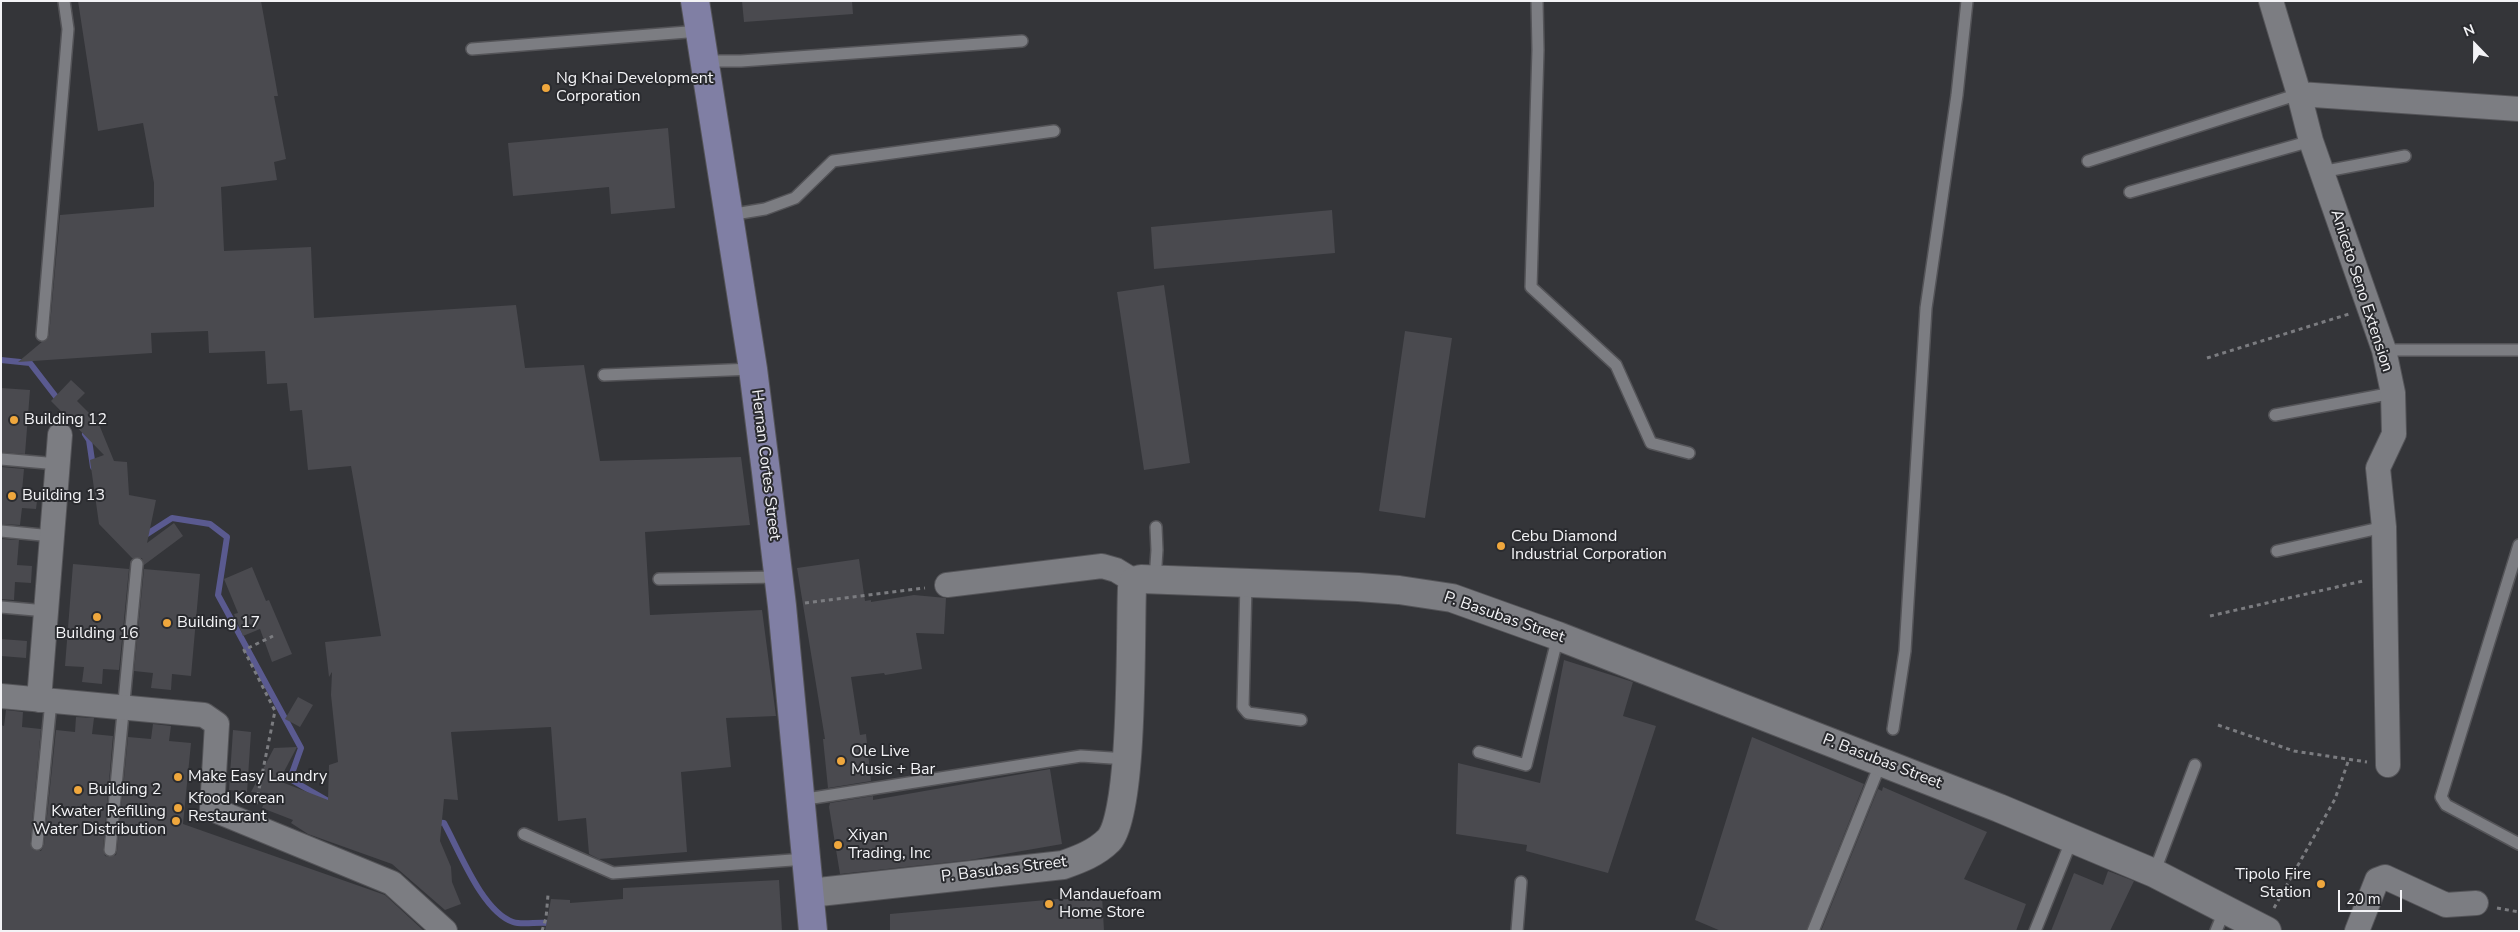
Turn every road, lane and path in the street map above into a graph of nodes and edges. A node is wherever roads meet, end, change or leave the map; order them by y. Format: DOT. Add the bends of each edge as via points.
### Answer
graph roads {
  1 [pos="64,1"];
  2 [pos="695,1"];
  3 [pos="1537,1"];
  4 [pos="1967,1"];
  5 [pos="2271,1"];
  6 [pos="700,31"];
  7 [pos="1022,41"];
  8 [pos="472,49"];
  9 [pos="704,61"];
  10 [pos="2299,94"];
  11 [pos="2519,109"];
  12 [pos="1054,131"];
  13 [pos="2311,141"];
  14 [pos="2405,156"];
  15 [pos="2088,161"];
  16 [pos="2321,172"];
  17 [pos="2130,192"];
  18 [pos="729,215"];
  19 [pos="2368,308"];
  20 [pos="42,335"];
  21 [pos="2384,350"];
  22 [pos="2519,350"];
  23 [pos="2207,358"];
  24 [pos="753,369"];
  25 [pos="604,375"];
  26 [pos="2393,393"];
  27 [pos="2275,415"];
  28 [pos="60,435"];
  29 [pos="1689,453"];
  30 [pos="1,459"];
  31 [pos="58,464"];
  32 [pos="1156,527"];
  33 [pos="2384,527"];
  34 [pos="1,531"];
  35 [pos="52,536"];
  36 [pos="2519,545"];
  37 [pos="2277,551"];
  38 [pos="137,564"];
  39 [pos="2384,576"];
  40 [pos="778,577"];
  41 [pos="659,579"];
  42 [pos="1144,580"];
  43 [pos="1246,583"];
  44 [pos="946,585"];
  45 [pos="1,606"];
  46 [pos="782,606"];
  47 [pos="46,611"];
  48 [pos="2210,616"];
  49 [pos="273,636"];
  50 [pos="1558,636"];
  51 [pos="1,696"];
  52 [pos="45,700"];
  53 [pos="125,708"];
  54 [pos="1301,720"];
  55 [pos="2218,725"];
  56 [pos="1893,729"];
  57 [pos="1479,752"];
  58 [pos="1128,759"];
  59 [pos="2349,759"];
  60 [pos="1881,762"];
  61 [pos="2195,765"];
  62 [pos="2388,765"];
  63 [pos="800,800"];
  64 [pos="264,832"];
  65 [pos="524,834"];
  66 [pos="2072,839"];
  67 [pos="37,844"];
  68 [pos="2519,844"];
  69 [pos="110,850"];
  70 [pos="806,859"];
  71 [pos="2154,873"];
  72 [pos="1521,882"];
  73 [pos="810,893"];
  74 [pos="548,895"];
  75 [pos="2476,903"];
  76 [pos="2220,920"];
  77 [pos="2265,930"];
  78 [pos="445,931"];
  79 [pos="542,931"];
  80 [pos="813,931"];
  81 [pos="1517,931"];
  82 [pos="1813,931"];
  83 [pos="2035,931"];
  84 [pos="2357,931"];
  1 -- 20 [label="lane" via="68,28"];
  2 -- 6 [label="main road, Hernan Cortes Street"];
  3 -- 29 [label="lane" via="1531,287 1616,365 1652,443"];
  4 -- 56 [label="lane" via="1957,95 1926,308 1905,651"];
  5 -- 10 [label="street, Aniceto Seno Extension"];
  6 -- 8 [label="lane"];
  6 -- 9 [label="main road, Hernan Cortes Street"];
  7 -- 9 [label="lane"];
  9 -- 18 [label="main road, Hernan Cortes Street"];
  10 -- 11 [label="street"];
  10 -- 13 [label="street, Aniceto Seno Extension"];
  10 -- 15 [label="lane"];
  12 -- 18 [label="lane" via="833,161 795,198 765,209"];
  13 -- 16 [label="street, Aniceto Seno Extension"];
  13 -- 17 [label="lane"];
  14 -- 16 [label="lane"];
  16 -- 19 [label="street, Aniceto Seno Extension"];
  18 -- 24 [label="main road, Hernan Cortes Street"];
  19 -- 21 [label="street, Aniceto Seno Extension"];
  19 -- 23 [label="path"];
  21 -- 22 [label="lane"];
  21 -- 26 [label="street, Aniceto Seno Extension"];
  24 -- 25 [label="lane"];
  24 -- 40 [label="main road, Hernan Cortes Street"];
  26 -- 27 [label="lane"];
  26 -- 33 [label="street, Aniceto Seno Extension" via="2394,434 2378,468"];
  28 -- 31 [label="street"];
  30 -- 31 [label="lane"];
  31 -- 35 [label="street"];
  32 -- 42 [label="lane" via="1157,550"];
  33 -- 37 [label="lane"];
  33 -- 39 [label="street, Aniceto Seno Extension"];
  34 -- 35 [label="lane"];
  35 -- 47 [label="street"];
  36 -- 68 [label="lane" via="2441,797 2446,805"];
  38 -- 53 [label="lane"];
  39 -- 48 [label="path"];
  39 -- 62 [label="street, Aniceto Seno Extension"];
  40 -- 41 [label="lane"];
  40 -- 46 [label="main road, Hernan Cortes Street"];
  42 -- 43 [label="street, P. Basubas Street"];
  42 -- 44 [label="street" via="1102,566"];
  42 -- 58 [label="street, P. Basubas Street" via="1132,588"];
  43 -- 50 [label="street, P. Basubas Street" via="1383,588 1452,598"];
  43 -- 54 [label="lane" via="1243,707 1248,713"];
  44 -- 46 [label="path"];
  45 -- 47 [label="lane"];
  46 -- 63 [label="main road, Hernan Cortes Street"];
  47 -- 52 [label="street"];
  49 -- 64 [label="path" via="244,650 275,710 255,809 269,816"];
  50 -- 57 [label="lane" via="1526,765"];
  50 -- 60 [label="street, P. Basubas Street"];
  51 -- 52 [label="street"];
  52 -- 53 [label="street"];
  52 -- 67 [label="lane"];
  53 -- 64 [label="street" via="204,715 217,724 212,809"];
  53 -- 69 [label="lane"];
  55 -- 59 [label="path" via="2294,751"];
  58 -- 63 [label="lane" via="1081,756"];
  58 -- 73 [label="street, P. Basubas Street" via="1120,818 1110,839 1091,854 1063,865"];
  59 -- 62 [label="path"];
  59 -- 77 [label="path" via="2335,799"];
  60 -- 66 [label="street, P. Basubas Street"];
  60 -- 82 [label="lane"];
  61 -- 71 [label="lane"];
  63 -- 70 [label="main road, Hernan Cortes Street"];
  64 -- 78 [label="street" via="392,883"];
  65 -- 70 [label="lane" via="613,873"];
  66 -- 71 [label="street, P. Basubas Street"];
  66 -- 83 [label="lane"];
  70 -- 73 [label="main road, Hernan Cortes Street"];
  71 -- 76 [label="street, P. Basubas Street"];
  72 -- 81 [label="lane"];
  73 -- 80 [label="main road, Hernan Cortes Street"];
  74 -- 79 [label="path"];
  75 -- 84 [label="street" via="2446,905 2384,877 2377,880"];
  76 -- 77 [label="street, P. Basubas Street"];
}
